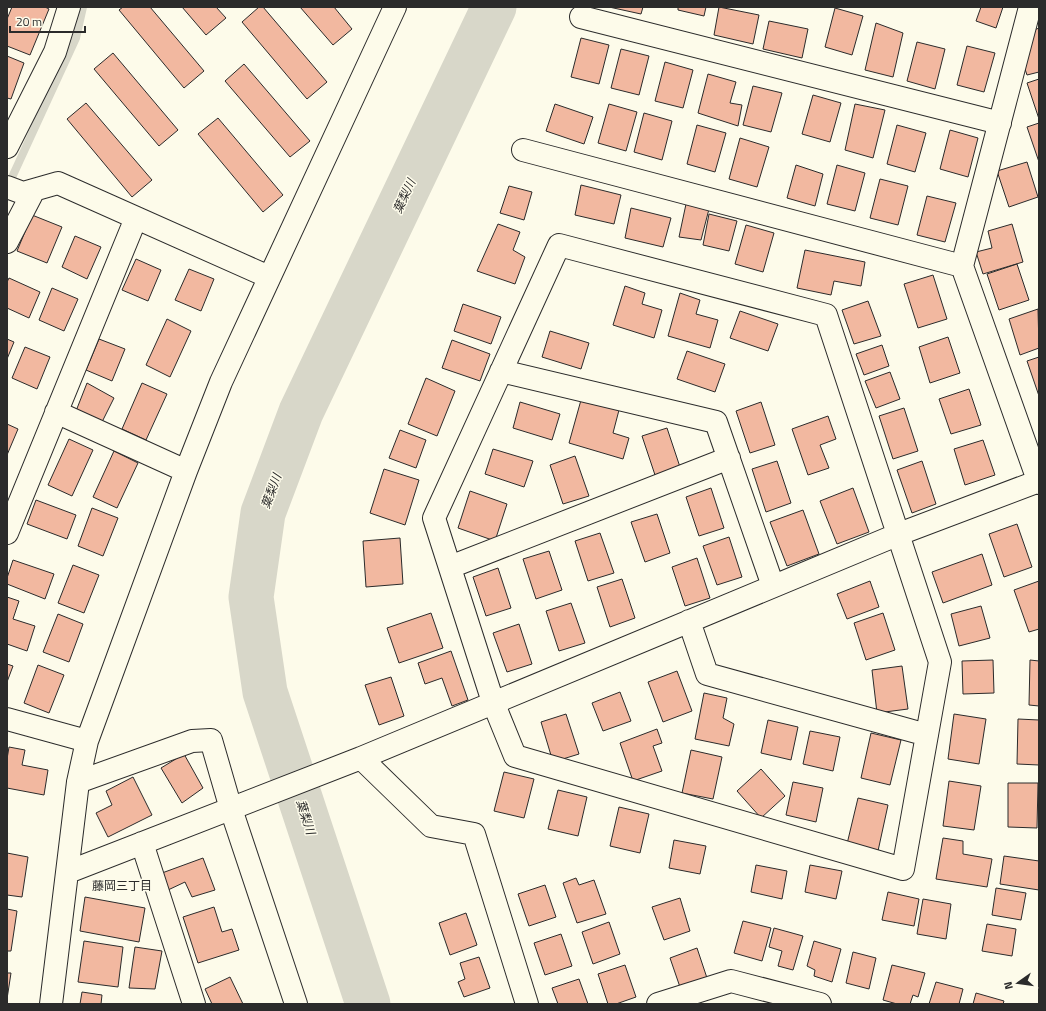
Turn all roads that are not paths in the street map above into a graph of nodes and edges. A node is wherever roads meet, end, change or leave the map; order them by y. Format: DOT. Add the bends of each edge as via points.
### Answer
graph roads {
  1 [pos="69,7"];
  2 [pos="395,7"];
  3 [pos="1030,7"];
  4 [pos="581,17"];
  5 [pos="1000,123"];
  6 [pos="7,147"];
  7 [pos="523,150"];
  8 [pos="7,187"];
  9 [pos="34,190"];
  10 [pos="136,218"];
  11 [pos="7,242"];
  12 [pos="962,266"];
  13 [pos="269,277"];
  14 [pos="501,371"];
  15 [pos="56,412"];
  16 [pos="729,458"];
  17 [pos="186,471"];
  18 [pos="1039,482"];
  19 [pos="7,533"];
  20 [pos="900,534"];
  21 [pos="450,567"];
  22 [pos="773,586"];
  23 [pos="688,621"];
  24 [pos="493,702"];
  25 [pos="7,719"];
  26 [pos="927,736"];
  27 [pos="87,741"];
  28 [pos="361,758"];
  29 [pos="78,782"];
  30 [pos="231,809"];
  31 [pos="142,843"];
  32 [pos="68,872"];
  33 [pos="51,1004"];
  34 [pos="194,1004"];
  35 [pos="296,1004"];
  36 [pos="527,1004"];
  37 [pos="658,1004"];
  38 [pos="820,1004"];
  1 -- 6 [label="street" via="55,52"];
  2 -- 13 [label="street"];
  3 -- 5 [label="street"];
  4 -- 5 [label="street"];
  5 -- 12 [label="street"];
  7 -- 12 [label="street"];
  8 -- 9 [label="street" via="23,193"];
  9 -- 10 [label="street" via="58,183"];
  9 -- 11 [label="street"];
  10 -- 13 [label="street"];
  10 -- 15 [label="street"];
  12 -- 18 [label="street"];
  13 -- 17 [label="street" via="221,382"];
  14 -- 16 [label="street" via="716,422"];
  14 -- 20 [label="street" via="559,245 826,315"];
  14 -- 21 [label="street" via="434,518"];
  15 -- 17 [label="street"];
  15 -- 19 [label="street"];
  16 -- 21 [label="street"];
  16 -- 22 [label="street"];
  17 -- 27 [label="street"];
  18 -- 20 [label="street"];
  20 -- 22 [label="street"];
  20 -- 26 [label="street" via="940,662"];
  21 -- 24 [label="street"];
  22 -- 23 [label="street"];
  23 -- 24 [label="street"];
  23 -- 26 [label="street" via="708,674"];
  24 -- 26 [label="street" via="515,756 903,869"];
  24 -- 28 [label="street"];
  25 -- 27 [label="street"];
  27 -- 29 [label="street"];
  28 -- 30 [label="street"];
  28 -- 36 [label="street" via="431,826 474,834"];
  29 -- 30 [label="street" via="192,741 211,740"];
  29 -- 32 [label="street"];
  30 -- 31 [label="street"];
  30 -- 35 [label="street"];
  31 -- 32 [label="street"];
  31 -- 34 [label="street"];
  32 -- 33 [label="street"];
  37 -- 38 [label="street" via="731,981"];
}
